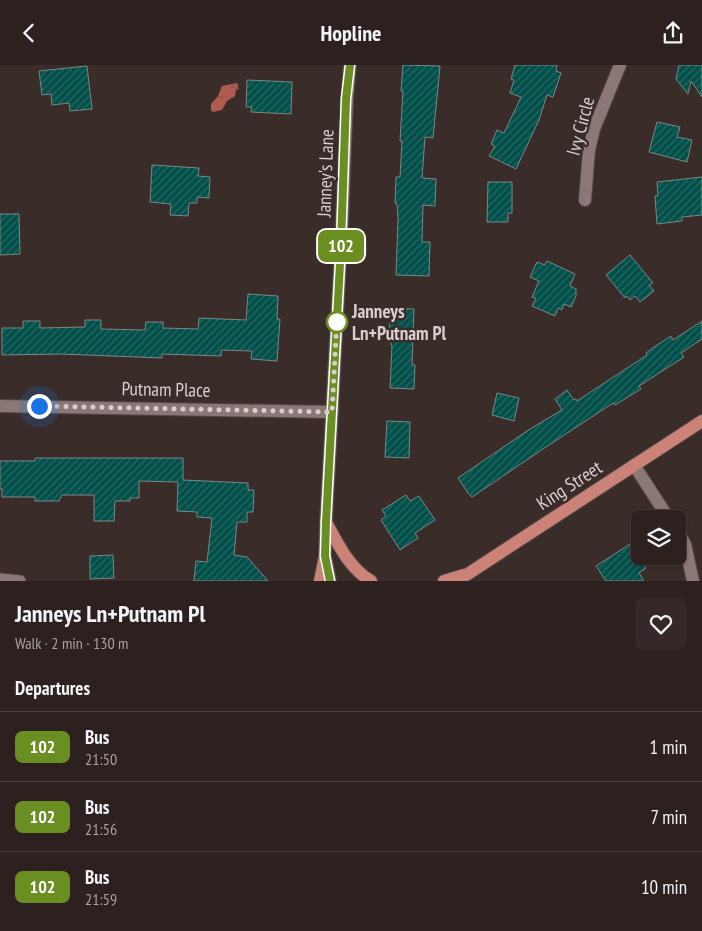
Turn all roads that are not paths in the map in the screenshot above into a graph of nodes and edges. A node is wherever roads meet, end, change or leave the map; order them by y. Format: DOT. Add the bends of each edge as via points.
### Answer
graph roads {
  1 [pos="350,65"];
  2 [pos="620,65"];
  3 [pos="585,200"];
  4 [pos="0,405"];
  5 [pos="332,412"];
  6 [pos="702,421"];
  7 [pos="634,465"];
  8 [pos="663,510"];
  9 [pos="326,522"];
  10 [pos="686,549"];
  11 [pos="325,556"];
  12 [pos="471,572"];
  13 [pos="0,579"];
  14 [pos="20,581"];
  15 [pos="320,581"];
  16 [pos="330,581"];
  17 [pos="371,581"];
  18 [pos="444,581"];
  19 [pos="458,581"];
  20 [pos="693,581"];
  1 -- 5 [label="street, Janney's Lane"];
  2 -- 3 [label="street, Ivy Circle" via="589,150"];
  4 -- 5 [label="street, Putnam Place"];
  5 -- 9 [label="street, Janney's Lane"];
  6 -- 7 [label="main road, King Street"];
  7 -- 8 [label="street"];
  7 -- 12 [label="main road, King Street"];
  9 -- 11 [label="street, Janney's Lane"];
  9 -- 17 [label="main road" via="352,566"];
  10 -- 20 [label="street"];
  11 -- 15 [label="main road"];
  11 -- 16 [label="street, Janney's Lane"];
  12 -- 18 [label="main road"];
  12 -- 19 [label="main road, King Street"];
  13 -- 14 [label="lane"];
}
